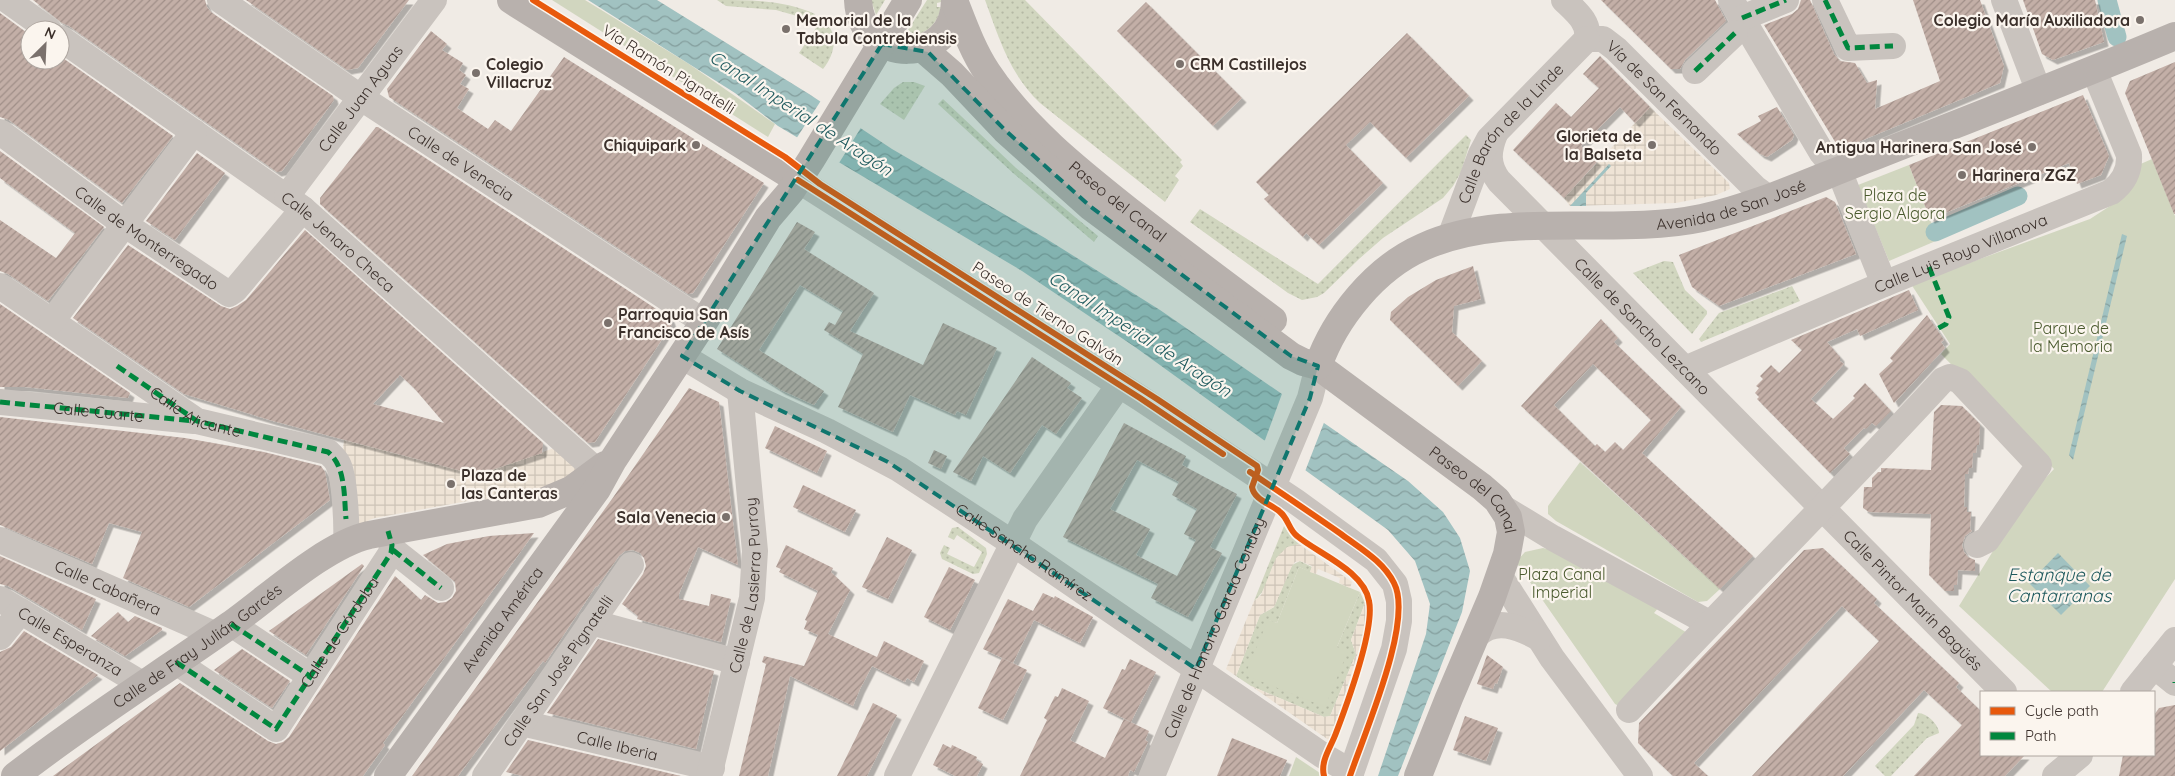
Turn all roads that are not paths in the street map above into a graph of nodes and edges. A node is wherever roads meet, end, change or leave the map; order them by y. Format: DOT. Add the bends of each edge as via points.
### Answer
graph roads {
  1 [pos="7,0"];
  2 [pos="220,0"];
  3 [pos="434,0"];
  4 [pos="511,0"];
  5 [pos="858,0"];
  6 [pos="908,0"];
  7 [pos="1564,0"];
  8 [pos="1786,0"];
  9 [pos="1825,0"];
  10 [pos="2004,0"];
  11 [pos="955,2"];
  12 [pos="1736,17"];
  13 [pos="35,20"];
  14 [pos="2175,36"];
  15 [pos="1588,39"];
  16 [pos="882,44"];
  17 [pos="70,45"];
  18 [pos="1893,46"];
  19 [pos="922,48"];
  20 [pos="2094,70"];
  21 [pos="1695,71"];
  22 [pos="2039,92"];
  23 [pos="360,97"];
  24 [pos="0,132"];
  25 [pos="194,132"];
  26 [pos="1494,134"];
  27 [pos="805,170"];
  28 [pos="1837,170"];
  29 [pos="1772,196"];
  30 [pos="295,202"];
  31 [pos="124,224"];
  32 [pos="1544,227"];
  33 [pos="1450,238"];
  34 [pos="1884,284"];
  35 [pos="1,289"];
  36 [pos="52,321"];
  37 [pos="704,322"];
  38 [pos="682,356"];
  39 [pos="1318,366"];
  40 [pos="1685,369"];
  41 [pos="1119,385"];
  42 [pos="740,391"];
  43 [pos="0,402"];
  44 [pos="197,421"];
  45 [pos="605,465"];
  46 [pos="1278,478"];
  47 [pos="524,507"];
  48 [pos="1502,507"];
  49 [pos="1821,508"];
  50 [pos="0,540"];
  51 [pos="390,541"];
  52 [pos="346,542"];
  53 [pos="1014,544"];
  54 [pos="1977,546"];
  55 [pos="548,556"];
  56 [pos="631,566"];
  57 [pos="1500,576"];
  58 [pos="441,588"];
  59 [pos="10,605"];
  60 [pos="592,622"];
  61 [pos="1709,623"];
  62 [pos="224,630"];
  63 [pos="1477,635"];
  64 [pos="0,637"];
  65 [pos="1539,638"];
  66 [pos="2175,640"];
  67 [pos="176,662"];
  68 [pos="737,662"];
  69 [pos="2154,666"];
  70 [pos="1196,669"];
  71 [pos="310,676"];
  72 [pos="2175,683"];
  73 [pos="142,684"];
  74 [pos="2003,691"];
  75 [pos="2134,691"];
  76 [pos="1629,710"];
  77 [pos="522,723"];
  78 [pos="711,772"];
  79 [pos="1350,774"];
  80 [pos="15,776"];
  81 [pos="388,776"];
  82 [pos="484,776"];
  83 [pos="897,776"];
  84 [pos="1152,776"];
  85 [pos="1418,776"];
  86 [pos="1640,776"];
  1 -- 13 [label="street"];
  2 -- 23 [label="street, Calle de Venecia"];
  3 -- 23 [label="street, Calle Juan Aguas"];
  4 -- 27 [label="main road, Vía Ramón Pignatelli"];
  5 -- 16 [label="main road" via="864,26"];
  6 -- 16 [label="main road, Avenida América"];
  7 -- 15 [label="street, Vía de San Fernando" via="1585,22"];
  8 -- 12 [label="street"];
  9 -- 18 [label="street" via="1848,48"];
  10 -- 22 [label="street"];
  11 -- 19 [label="main road, Paseo del Canal" via="953,18 946,31"];
  11 -- 39 [label="main road, Paseo del Canal" via="986,70 1034,129 1113,198 1300,340"];
  12 -- 21 [label="street"];
  12 -- 28 [label="street" via="1822,153"];
  14 -- 20 [label="main road, Avenida de San José"];
  15 -- 26 [label="street, Calle Barón de la Linde"];
  15 -- 29 [label="street, Vía de San Fernando" via="1602,39 1616,49 1755,188 1766,196"];
  16 -- 19 [label="main road" via="906,50"];
  16 -- 27 [label="main road, Avenida América"];
  17 -- 25 [label="street, Calle Jenaro Checa"];
  19 -- 39 [label="main road, Paseo del Canal" via="1012,136 1091,206 1291,356"];
  20 -- 22 [label="main road, Avenida de San José"];
  20 -- 34 [label="street, Calle Luis Royo Villanova" via="2129,155 2128,170 2117,188"];
  22 -- 28 [label="main road, Avenida de San José"];
  23 -- 30 [label="street, Calle Juan Aguas"];
  23 -- 37 [label="street, Calle de Venecia"];
  24 -- 31 [label="street, Calle de Monterregado"];
  25 -- 30 [label="street, Calle Jenaro Checa"];
  25 -- 31 [label="street"];
  26 -- 32 [label="street, Calle de Sancho Lezcano" via="1489,153 1491,168 1502,184"];
  26 -- 33 [label="street, Calle Barón de la Linde" via="1481,154"];
  27 -- 37 [label="main road, Avenida América" via="768,218"];
  27 -- 41 [label="street, Paseo de Tierno Galván"];
  28 -- 29 [label="main road, Avenida de San José"];
  28 -- 34 [label="street"];
  29 -- 32 [label="main road, Avenida de San José" via="1692,220 1630,226"];
  30 -- 31 [label="street, Calle de Monterregado" via="235,290 229,294"];
  30 -- 45 [label="street, Calle Jenaro Checa"];
  31 -- 36 [label="street"];
  32 -- 33 [label="main road, Avenida de San José" via="1496,228"];
  32 -- 40 [label="street, Calle de Sancho Lezcano"];
  33 -- 39 [label="main road, Avenida de San José" via="1405,257 1367,289 1334,331"];
  34 -- 40 [label="street, Calle Luis Royo Villanova"];
  35 -- 36 [label="street, Calle Alicante"];
  36 -- 44 [label="street, Calle Alicante"];
  37 -- 38 [label="main road, Avenida América"];
  38 -- 42 [label="street, Calle Sancho Ramírez"];
  38 -- 45 [label="main road, Avenida América"];
  39 -- 46 [label="street, Calle de Honorio García Condoy" via="1310,398"];
  39 -- 48 [label="main road, Paseo del Canal" via="1482,487"];
  40 -- 49 [label="street, Calle de Sancho Lezcano"];
  41 -- 46 [label="street, Paseo de Tierno Galván"];
  41 -- 53 [label="street" via="1025,519"];
  42 -- 53 [label="street, Calle Sancho Ramírez" via="888,462"];
  42 -- 68 [label="street, Calle de Lasierra Purroy" via="755,561 752,598"];
  43 -- 44 [label="street, Calle Cuarte"];
  44 -- 52 [label="street, Calle Alicante" via="319,449 332,456 340,467"];
  45 -- 47 [label="main road" via="572,490"];
  45 -- 55 [label="main road, Avenida América" via="597,489"];
  46 -- 70 [label="street, Calle de Honorio García Condoy"];
  46 -- 79 [label="street, Paseo de Tierno Galván" via="1376,560 1398,592 1399,621 1394,649"];
  47 -- 51 [label="main road"];
  47 -- 55 [label="main road" via="543,516 553,527 554,537"];
  48 -- 57 [label="main road, Paseo del Canal" via="1508,517 1510,532"];
  48 -- 61 [label="street"];
  49 -- 54 [label="street" via="1944,380 1953,378 1960,381 2039,465 1986,540"];
  49 -- 61 [label="street"];
  49 -- 74 [label="street, Calle Pintor Marín Bagüés"];
  50 -- 62 [label="street, Calle Cabañera"];
  51 -- 52 [label="main road, Calle de Fray Julián Garcés" via="361,537"];
  51 -- 58 [label="street"];
  51 -- 71 [label="street, Calle de Córdoba"];
  52 -- 62 [label="main road, Calle de Fray Julián Garcés"];
  53 -- 70 [label="street, Calle Sancho Ramírez"];
  53 -- 83 [label="street"];
  55 -- 81 [label="main road, Avenida América"];
  56 -- 60 [label="street, Calle San José Pignatelli"];
  57 -- 63 [label="main road, Paseo del Canal"];
  57 -- 65 [label="street"];
  59 -- 64 [label="street"];
  59 -- 73 [label="street, Calle Esperanza"];
  60 -- 68 [label="street"];
  60 -- 77 [label="street, Calle San José Pignatelli"];
  61 -- 76 [label="street"];
  62 -- 67 [label="main road, Calle de Fray Julián Garcés"];
  62 -- 71 [label="street, Calle Cabañera"];
  63 -- 65 [label="street" via="1486,627 1507,625"];
  63 -- 85 [label="main road, Paseo del Canal"];
  65 -- 86 [label="street"];
  66 -- 69 [label="street"];
  67 -- 71 [label="street, Calle de Córdoba" via="276,729"];
  67 -- 73 [label="main road, Calle de Fray Julián Garcés"];
  68 -- 78 [label="street, Calle de Lasierra Purroy"];
  69 -- 72 [label="street"];
  69 -- 75 [label="street"];
  70 -- 79 [label="street, Calle Sancho Ramírez"];
  70 -- 84 [label="street, Calle de Honorio García Condoy"];
  73 -- 80 [label="main road, Calle de Fray Julián Garcés"];
  77 -- 78 [label="street, Calle Iberia"];
  77 -- 82 [label="street, Calle San José Pignatelli"];
}
